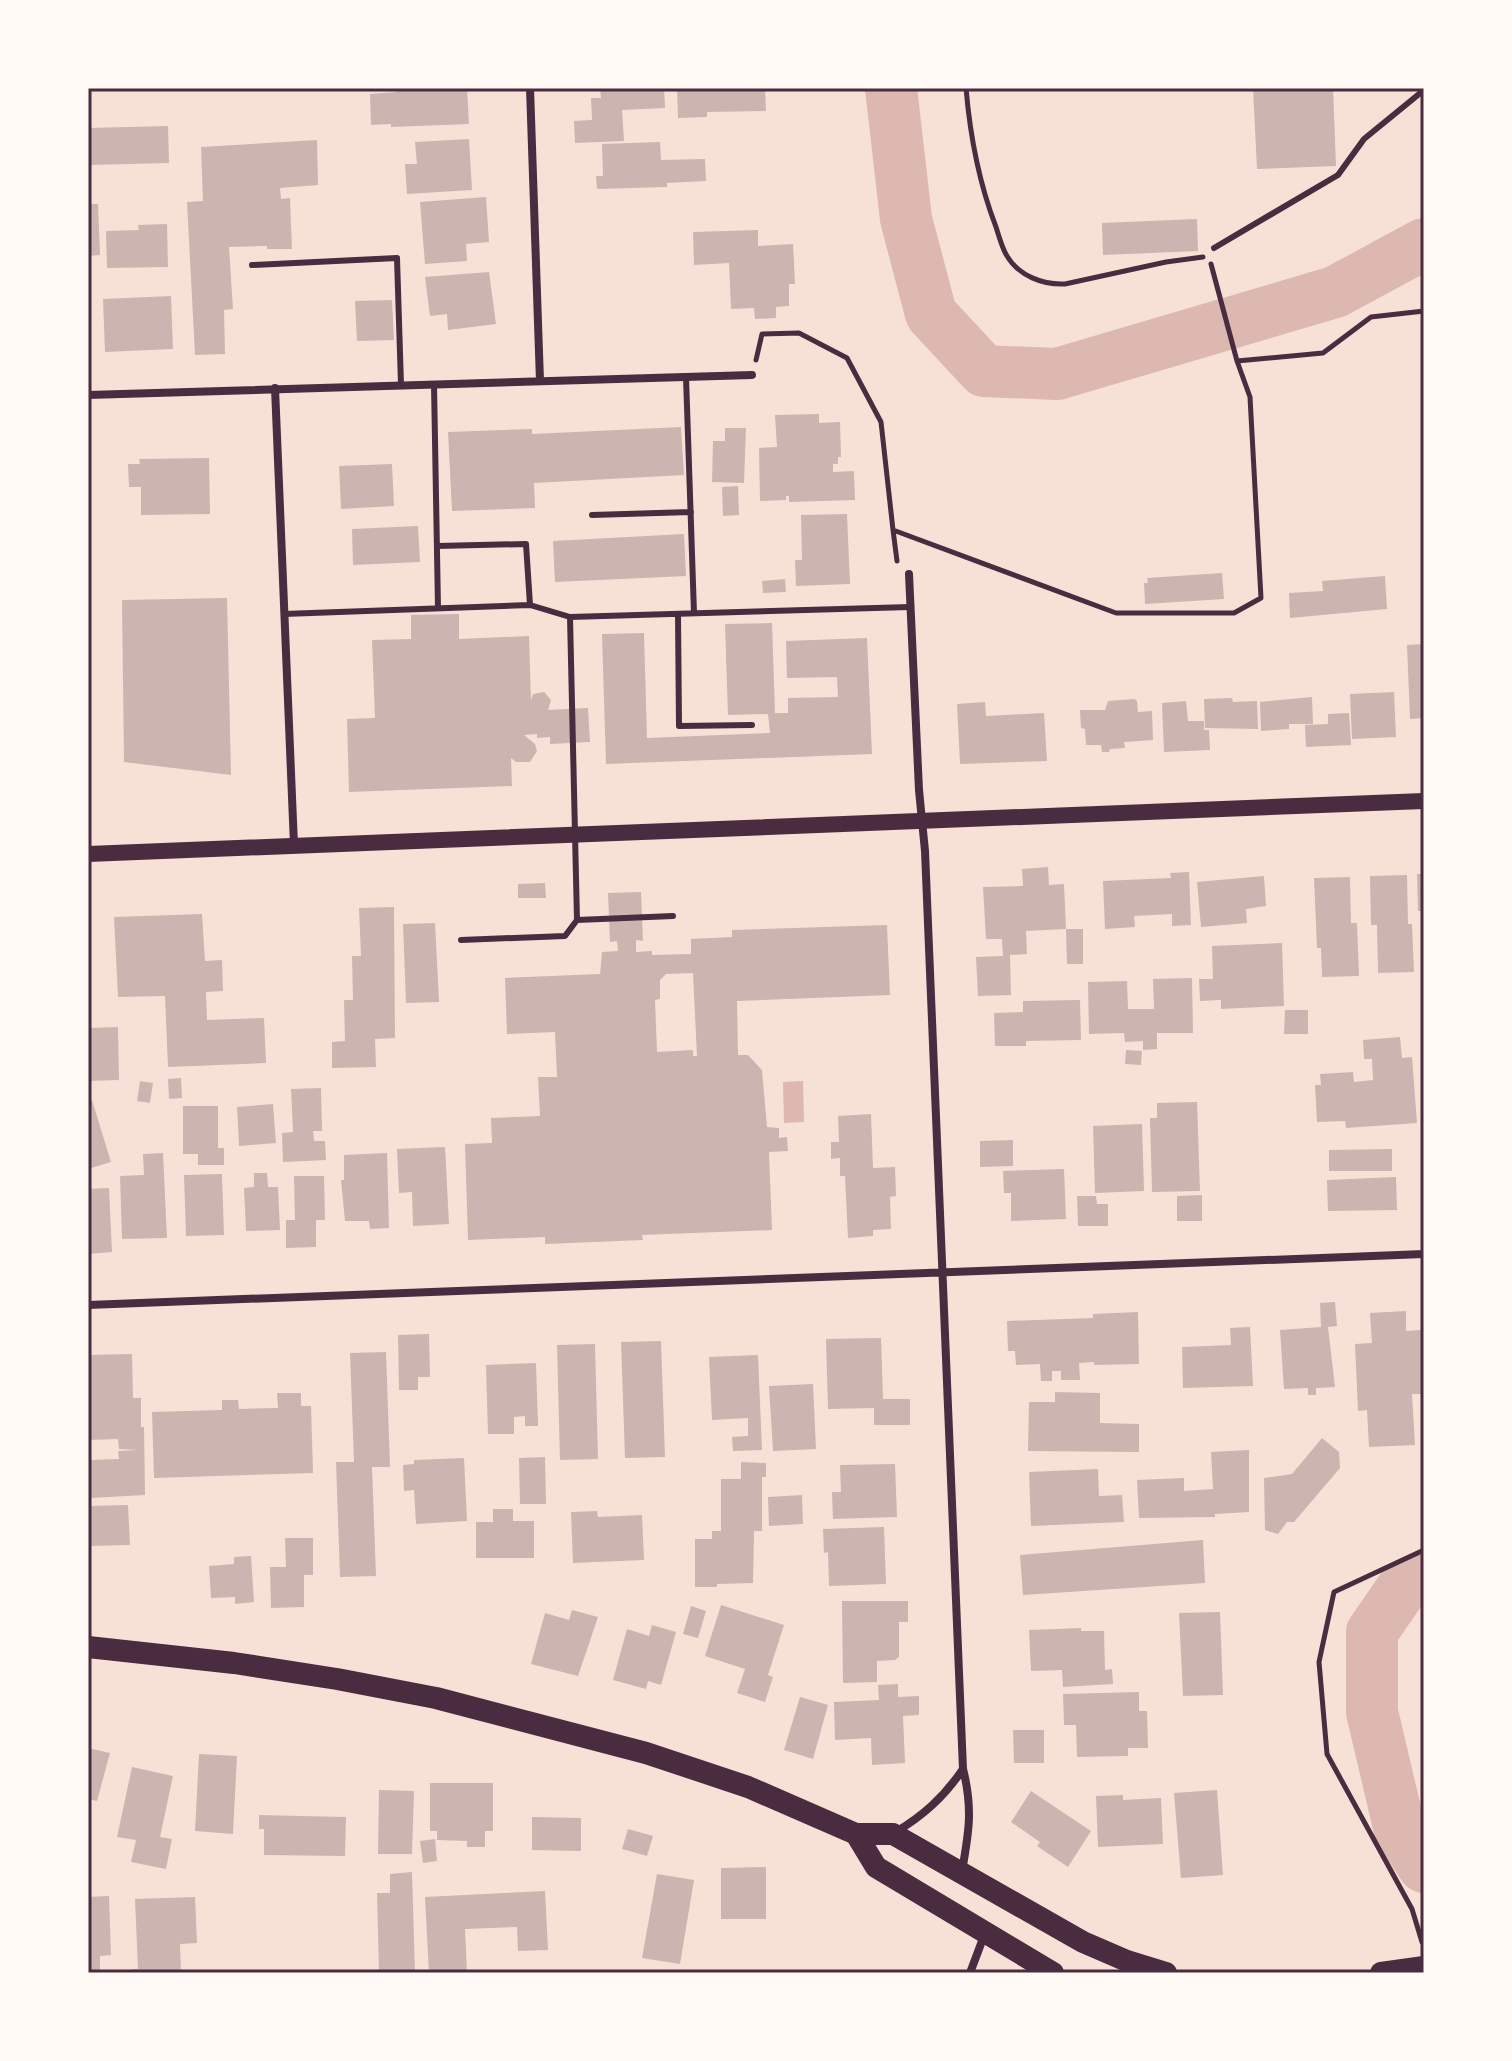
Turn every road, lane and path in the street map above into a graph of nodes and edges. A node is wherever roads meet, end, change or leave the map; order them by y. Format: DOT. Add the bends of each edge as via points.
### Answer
graph roads {
  1 [pos="530,88"];
  2 [pos="966,88"];
  3 [pos="1424,90"];
  4 [pos="1214,248"];
  5 [pos="252,265"];
  6 [pos="1424,311"];
  7 [pos="1237,361"];
  8 [pos="752,375"];
  9 [pos="686,377"];
  10 [pos="540,381"];
  11 [pos="434,384"];
  12 [pos="401,385"];
  13 [pos="275,388"];
  14 [pos="88,395"];
  15 [pos="691,512"];
  16 [pos="592,515"];
  17 [pos="893,530"];
  18 [pos="437,546"];
  19 [pos="909,574"];
  20 [pos="530,605"];
  21 [pos="910,607"];
  22 [pos="438,608"];
  23 [pos="694,613"];
  24 [pos="284,614"];
  25 [pos="678,614"];
  26 [pos="570,617"];
  27 [pos="752,725"];
  28 [pos="1424,801"];
  29 [pos="922,820"];
  30 [pos="576,835"];
  31 [pos="294,845"];
  32 [pos="88,854"];
  33 [pos="673,916"];
  34 [pos="577,920"];
  35 [pos="461,940"];
  36 [pos="1424,1254"];
  37 [pos="943,1272"];
  38 [pos="88,1305"];
  39 [pos="1424,1550"];
  40 [pos="88,1647"];
  41 [pos="963,1769"];
  42 [pos="856,1834"];
  43 [pos="893,1834"];
  44 [pos="962,1872"];
  45 [pos="986,1932"];
  46 [pos="1424,1946"];
  47 [pos="1424,1967"];
  48 [pos="970,1973"];
  49 [pos="1053,1973"];
  50 [pos="1166,1973"];
  51 [pos="1382,1973"];
  1 -- 10 [label="street"];
  2 -- 7 [label="path" via="985,197 1007,257 1033,279 1050,285 1209,256"];
  3 -- 4 [label="lane" via="1364,139 1338,175"];
  5 -- 12 [label="lane" via="397,258"];
  6 -- 7 [label="path" via="1371,317 1323,353"];
  7 -- 17 [label="path" via="1250,397 1261,598 1234,613 1116,613"];
  8 -- 9 [label="street"];
  8 -- 17 [label="path" via="762,334 799,333 847,358 881,422"];
  9 -- 10 [label="street"];
  9 -- 15 [label="lane"];
  10 -- 11 [label="street"];
  11 -- 12 [label="street"];
  11 -- 18 [label="lane"];
  12 -- 13 [label="street"];
  13 -- 14 [label="street"];
  13 -- 24 [label="street"];
  15 -- 16 [label="lane"];
  15 -- 23 [label="lane"];
  17 -- 19 [label="path" via="897,564"];
  18 -- 20 [label="lane" via="526,544"];
  18 -- 22 [label="lane"];
  19 -- 21 [label="street"];
  20 -- 22 [label="lane"];
  20 -- 26 [label="lane"];
  21 -- 23 [label="lane"];
  21 -- 29 [label="street"];
  22 -- 24 [label="lane"];
  23 -- 25 [label="lane"];
  24 -- 31 [label="street"];
  25 -- 26 [label="lane"];
  25 -- 27 [label="lane" via="679,726"];
  26 -- 30 [label="lane"];
  28 -- 29 [label="main road"];
  29 -- 30 [label="main road"];
  29 -- 37 [label="street"];
  30 -- 31 [label="main road"];
  30 -- 34 [label="lane"];
  31 -- 32 [label="main road"];
  33 -- 34 [label="lane"];
  34 -- 35 [label="lane" via="565,936"];
  36 -- 37 [label="street"];
  37 -- 38 [label="street"];
  37 -- 41 [label="street"];
  39 -- 46 [label="path" via="1334,1592 1319,1662 1327,1754 1412,1909"];
  40 -- 42 [label="highway" via="234,1663 436,1698 646,1753 748,1787"];
  41 -- 43 [label="street" via="929,1810"];
  41 -- 44 [label="street" via="971,1818"];
  42 -- 43 [label="highway"];
  42 -- 45 [label="highway" via="876,1867"];
  43 -- 44 [label="highway"];
  44 -- 50 [label="highway" via="1083,1942"];
  45 -- 48 [label="street"];
  45 -- 49 [label="highway"];
  47 -- 51 [label="highway"];
}
